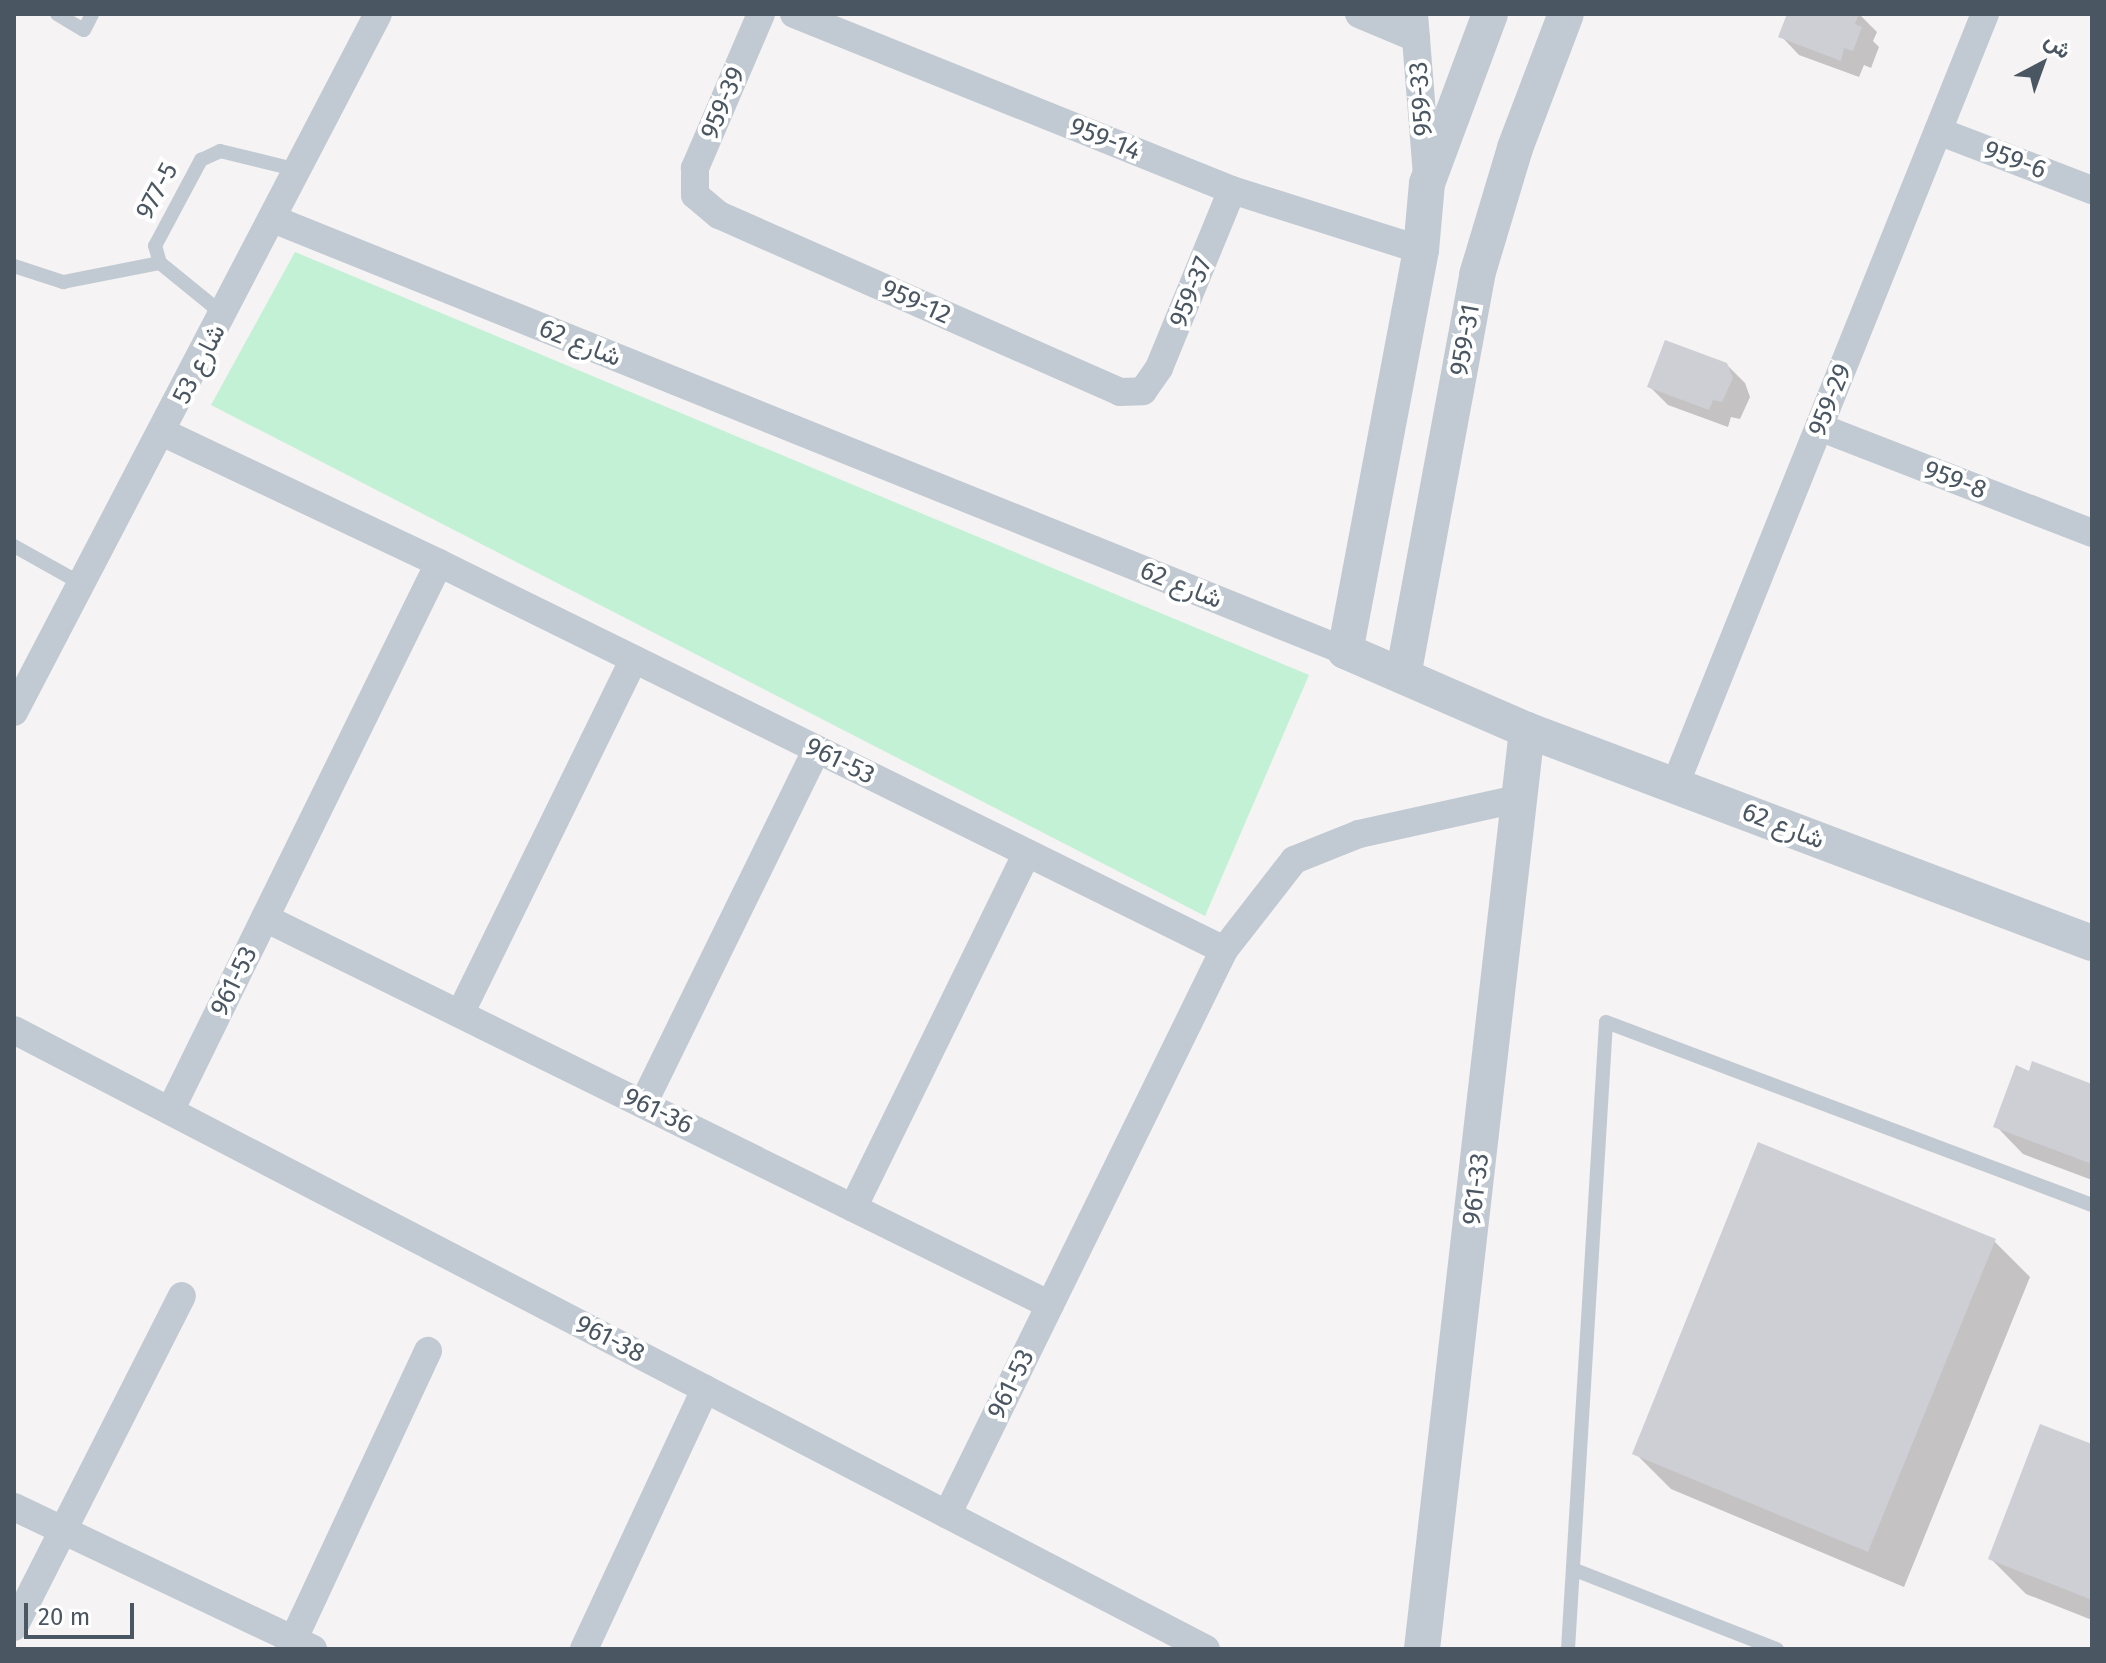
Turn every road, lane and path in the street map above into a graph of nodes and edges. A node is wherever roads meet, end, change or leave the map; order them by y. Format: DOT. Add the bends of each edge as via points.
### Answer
graph roads {
  1 [pos="57,14"];
  2 [pos="92,14"];
  3 [pos="378,14"];
  4 [pos="761,14"];
  5 [pos="794,14"];
  6 [pos="1359,14"];
  7 [pos="1490,14"];
  8 [pos="1566,14"];
  9 [pos="1985,14"];
  10 [pos="1415,26"];
  11 [pos="1938,131"];
  12 [pos="298,170"];
  13 [pos="1427,183"];
  14 [pos="1232,190"];
  15 [pos="2092,190"];
  16 [pos="695,195"];
  17 [pos="273,219"];
  18 [pos="1421,250"];
  19 [pos="160,263"];
  20 [pos="14,266"];
  21 [pos="224,315"];
  22 [pos="1143,391"];
  23 [pos="1819,427"];
  24 [pos="164,433"];
  25 [pos="2092,533"];
  26 [pos="14,546"];
  27 [pos="439,563"];
  28 [pos="82,584"];
  29 [pos="1345,651"];
  30 [pos="634,659"];
  31 [pos="1403,676"];
  32 [pos="14,712"];
  33 [pos="1527,730"];
  34 [pos="817,749"];
  35 [pos="1675,785"];
  36 [pos="1522,798"];
  37 [pos="1027,853"];
  38 [pos="265,918"];
  39 [pos="2092,943"];
  40 [pos="1224,950"];
  41 [pos="460,1014"];
  42 [pos="14,1030"];
  43 [pos="643,1104"];
  44 [pos="170,1111"];
  45 [pos="2092,1205"];
  46 [pos="853,1208"];
  47 [pos="182,1296"];
  48 [pos="1050,1305"];
  49 [pos="428,1351"];
  50 [pos="705,1389"];
  51 [pos="14,1507"];
  52 [pos="947,1515"];
  53 [pos="65,1529"];
  54 [pos="1575,1570"];
  55 [pos="14,1627"];
  56 [pos="298,1646"];
  57 [pos="584,1649"];
  58 [pos="1206,1649"];
  59 [pos="1422,1649"];
  60 [pos="1568,1649"];
  61 [pos="1777,1649"];
  1 -- 2 [label="lane" via="84,30"];
  3 -- 12 [label="street, شارع 53"];
  4 -- 16 [label="street, 959-39" via="695,168"];
  5 -- 14 [label="street, 959-14"];
  6 -- 10 [label="street"];
  7 -- 13 [label="street"];
  8 -- 31 [label="street, 959-31" via="1515,148 1477,275"];
  9 -- 11 [label="street, 959-29"];
  10 -- 13 [label="street, 959-33"];
  11 -- 15 [label="street, 959-6"];
  11 -- 23 [label="street, 959-29"];
  12 -- 17 [label="street, شارع 53"];
  12 -- 19 [label="lane, 977-5" via="220,151 201,160 155,246"];
  13 -- 18 [label="street"];
  14 -- 18 [label="street, 959-14"];
  14 -- 22 [label="street, 959-37" via="1159,368"];
  16 -- 22 [label="street, 959-12" via="719,215 1120,392"];
  17 -- 21 [label="street, شارع 53"];
  17 -- 29 [label="street, شارع 62"];
  18 -- 29 [label="street"];
  19 -- 20 [label="lane" via="63,282"];
  19 -- 21 [label="lane, 977-5"];
  21 -- 24 [label="street, شارع 53"];
  23 -- 25 [label="street, 959-8"];
  23 -- 35 [label="street, 959-29"];
  24 -- 27 [label="street"];
  24 -- 28 [label="street, شارع 53"];
  26 -- 28 [label="lane"];
  27 -- 30 [label="street, 961-53"];
  27 -- 38 [label="street, 961-53"];
  28 -- 32 [label="street, شارع 53"];
  29 -- 31 [label="street, شارع 62"];
  30 -- 34 [label="street, 961-53"];
  30 -- 41 [label="street"];
  31 -- 33 [label="street, شارع 62"];
  33 -- 35 [label="street, شارع 62"];
  33 -- 36 [label="street, 961-33"];
  34 -- 37 [label="street, 961-53"];
  34 -- 43 [label="street"];
  35 -- 39 [label="street, شارع 62"];
  36 -- 40 [label="street" via="1359,834 1294,860"];
  36 -- 59 [label="street, 961-33"];
  37 -- 40 [label="street, 961-53"];
  37 -- 46 [label="street"];
  38 -- 41 [label="street, 961-36"];
  38 -- 44 [label="street, 961-53"];
  40 -- 48 [label="street, 961-53"];
  41 -- 43 [label="street, 961-36"];
  42 -- 44 [label="street, 961-38"];
  43 -- 46 [label="street, 961-36"];
  44 -- 50 [label="street, 961-38"];
  45 -- 54 [label="lane" via="1606,1022"];
  46 -- 48 [label="street, 961-36"];
  47 -- 53 [label="street"];
  48 -- 52 [label="street, 961-53"];
  49 -- 56 [label="street"];
  50 -- 52 [label="street, 961-38"];
  50 -- 57 [label="street"];
  51 -- 53 [label="street"];
  52 -- 58 [label="street, 961-38"];
  53 -- 55 [label="street"];
  53 -- 56 [label="street"];
  54 -- 60 [label="lane"];
  54 -- 61 [label="lane"];
}
